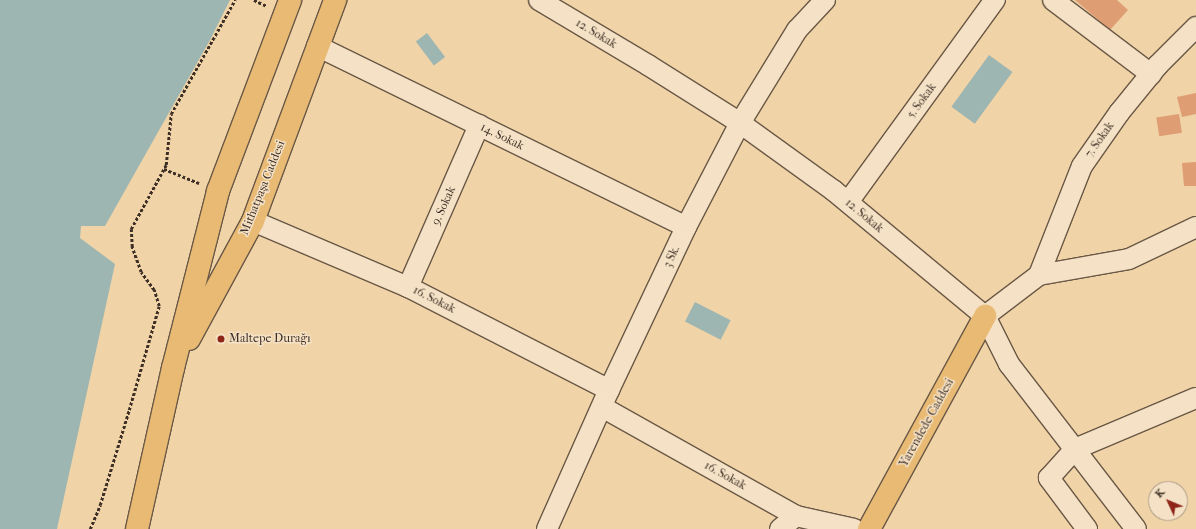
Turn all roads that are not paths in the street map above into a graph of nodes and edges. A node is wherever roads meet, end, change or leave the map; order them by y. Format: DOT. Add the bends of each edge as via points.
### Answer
graph roads {
  1 [pos="290,0"];
  2 [pos="335,0"];
  3 [pos="539,0"];
  4 [pos="825,0"];
  5 [pos="995,0"];
  6 [pos="1053,0"];
  7 [pos="1196,27"];
  8 [pos="317,46"];
  9 [pos="1150,74"];
  10 [pos="740,123"];
  11 [pos="479,125"];
  12 [pos="848,202"];
  13 [pos="252,222"];
  14 [pos="686,227"];
  15 [pos="1196,227"];
  16 [pos="1039,275"];
  17 [pos="408,287"];
  18 [pos="985,316"];
  19 [pos="173,368"];
  20 [pos="606,398"];
  21 [pos="1196,398"];
  22 [pos="1075,449"];
  23 [pos="796,516"];
  24 [pos="137,529"];
  25 [pos="547,529"];
  26 [pos="780,529"];
  27 [pos="854,529"];
  28 [pos="869,529"];
  29 [pos="1087,529"];
  30 [pos="1136,529"];
  1 -- 19 [label="main road, Mithatpaşa Caddesi" via="218,191"];
  2 -- 8 [label="main road, Mithatpaşa Caddesi"];
  3 -- 10 [label="street, 12. Sokak"];
  4 -- 10 [label="street, 3 Sk." via="797,30"];
  5 -- 12 [label="street, 5. Sokak"];
  6 -- 9 [label="street"];
  7 -- 9 [label="street, 7. Sokak"];
  8 -- 11 [label="street, 14. Sokak"];
  8 -- 13 [label="main road, Mithatpaşa Caddesi"];
  9 -- 16 [label="street, 7. Sokak" via="1082,166"];
  10 -- 12 [label="street, 12. Sokak"];
  10 -- 14 [label="street, 3 Sk."];
  11 -- 14 [label="street, 14. Sokak"];
  11 -- 17 [label="street, 9. Sokak"];
  12 -- 18 [label="street, 12. Sokak"];
  13 -- 17 [label="street, 16. Sokak"];
  13 -- 19 [label="main road, Mithatpaşa Caddesi"];
  14 -- 20 [label="street, 3 Sk."];
  15 -- 16 [label="street" via="1129,259"];
  16 -- 18 [label="street"];
  17 -- 20 [label="street, 16. Sokak"];
  18 -- 22 [label="street" via="1009,364"];
  18 -- 28 [label="main road, Yarendede Caddesi"];
  19 -- 24 [label="main road, Mithatpaşa Caddesi"];
  20 -- 23 [label="street, 16. Sokak"];
  20 -- 25 [label="street, 3 Sk."];
  21 -- 22 [label="street"];
  22 -- 29 [label="street" via="1049,478"];
  22 -- 30 [label="street"];
  23 -- 26 [label="street"];
  23 -- 27 [label="street, 16. Sokak"];
}
